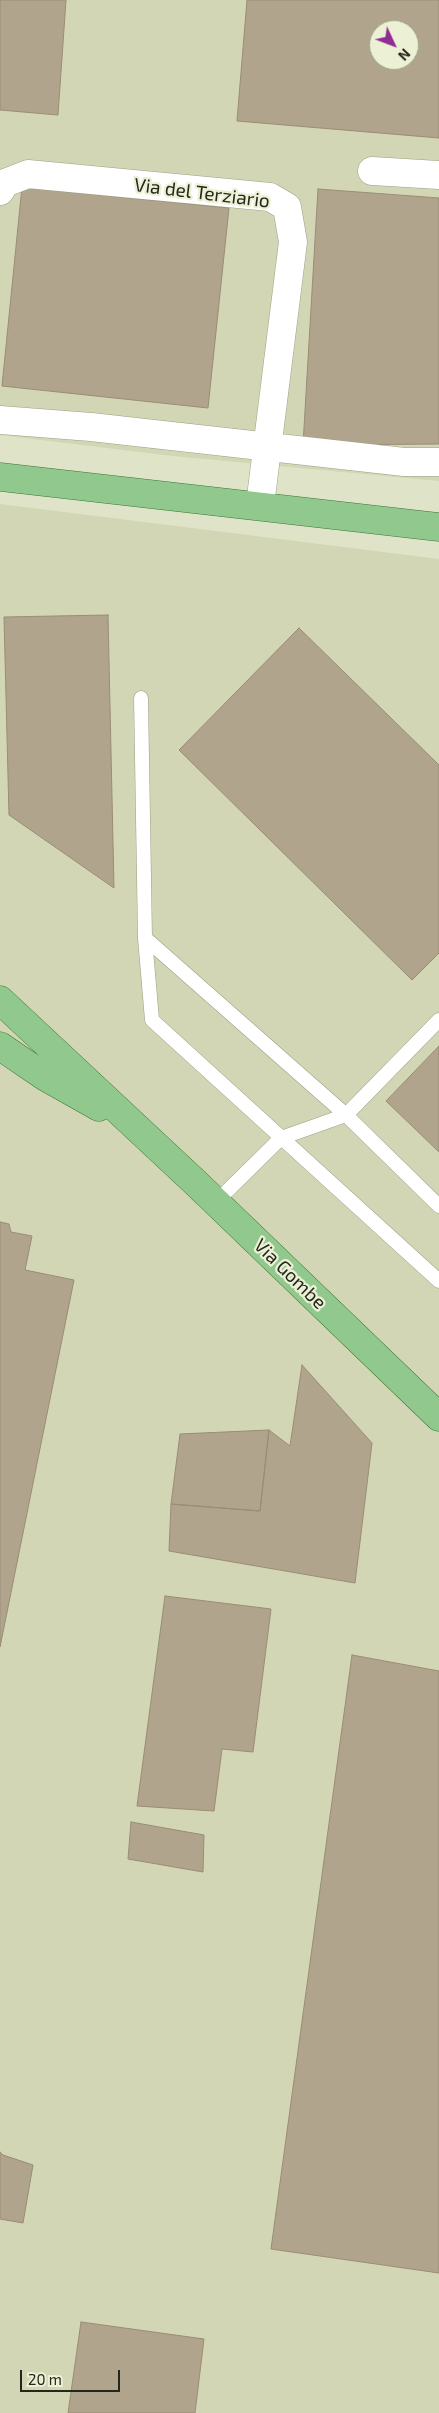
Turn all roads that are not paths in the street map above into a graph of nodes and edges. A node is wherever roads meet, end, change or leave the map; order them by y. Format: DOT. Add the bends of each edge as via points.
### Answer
graph roads {
  1 [pos="372,171"];
  2 [pos="439,175"];
  3 [pos="0,190"];
  4 [pos="0,420"];
  5 [pos="268,447"];
  6 [pos="439,462"];
  7 [pos="0,477"];
  8 [pos="260,505"];
  9 [pos="439,527"];
  10 [pos="141,698"];
  11 [pos="145,938"];
  12 [pos="0,1000"];
  13 [pos="439,1020"];
  14 [pos="0,1046"];
  15 [pos="346,1115"];
  16 [pos="140,1131"];
  17 [pos="282,1138"];
  18 [pos="216,1202"];
  19 [pos="439,1206"];
  20 [pos="439,1282"];
  21 [pos="435,1405"];
  1 -- 2 [label="street"];
  3 -- 5 [label="street, Via del Terziario" via="5,183 28,174 270,197 287,207 293,242"];
  4 -- 5 [label="street"];
  5 -- 6 [label="street" via="404,462"];
  5 -- 8 [label="street, Via del Terziario"];
  7 -- 8 [label="main road"];
  8 -- 9 [label="main road"];
  10 -- 11 [label="lane"];
  11 -- 15 [label="lane"];
  11 -- 17 [label="lane" via="152,1020"];
  12 -- 16 [label="main road, Via Gombe"];
  13 -- 15 [label="lane"];
  14 -- 16 [label="main road, Via Gombe" via="44,1076"];
  15 -- 17 [label="lane"];
  15 -- 19 [label="lane"];
  16 -- 18 [label="main road, Via Gombe"];
  17 -- 18 [label="lane"];
  17 -- 20 [label="lane"];
  18 -- 21 [label="main road, Via Gombe"];
}
